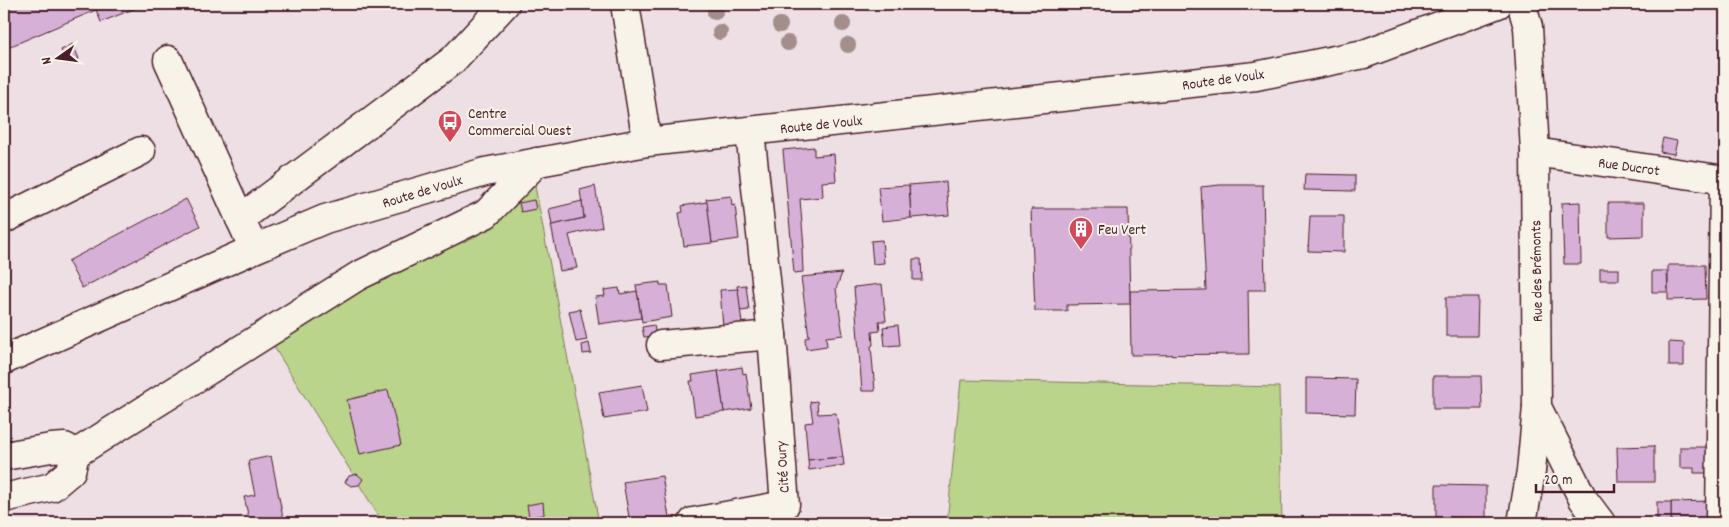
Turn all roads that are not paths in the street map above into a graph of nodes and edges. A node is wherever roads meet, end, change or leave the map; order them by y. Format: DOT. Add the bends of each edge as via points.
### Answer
graph roads {
  1 [pos="505,4"];
  2 [pos="625,4"];
  3 [pos="1498,4"];
  4 [pos="1525,4"];
  5 [pos="168,60"];
  6 [pos="750,132"];
  7 [pos="647,142"];
  8 [pos="141,151"];
  9 [pos="1535,152"];
  10 [pos="537,162"];
  11 [pos="1724,180"];
  12 [pos="4,219"];
  13 [pos="240,219"];
  14 [pos="254,249"];
  15 [pos="772,335"];
  16 [pos="661,346"];
  17 [pos="4,360"];
  18 [pos="1538,407"];
  19 [pos="75,454"];
  20 [pos="4,456"];
  21 [pos="4,498"];
  22 [pos="692,522"];
  23 [pos="1522,523"];
  24 [pos="1601,523"];
  25 [pos="1720,523"];
  1 -- 13 [label="main road" via="453,60"];
  2 -- 7 [label="main road"];
  3 -- 6 [label="main road, Route de Voulx" via="1364,54 1256,76"];
  4 -- 9 [label="main road, Rue des Brémonts"];
  5 -- 13 [label="main road"];
  6 -- 7 [label="main road, Route de Voulx"];
  6 -- 15 [label="main road, Cité Oury"];
  7 -- 10 [label="main road, Route de Voulx"];
  8 -- 12 [label="main road"];
  9 -- 11 [label="main road, Rue Ducrot"];
  9 -- 18 [label="main road, Rue des Brémonts"];
  10 -- 14 [label="main road, Route de Voulx" via="485,172 335,217"];
  10 -- 19 [label="main road" via="486,214 358,276"];
  11 -- 25 [label="main road, Rue Ducrot"];
  13 -- 14 [label="main road"];
  14 -- 17 [label="main road, Route de Voulx"];
  15 -- 16 [label="main road"];
  15 -- 22 [label="main road, Cité Oury" via="785,504"];
  18 -- 23 [label="main road"];
  18 -- 24 [label="main road, Rue des Brémonts" via="1583,499"];
  19 -- 20 [label="main road" via="65,447"];
  19 -- 21 [label="main road" via="71,471 52,488"];
}
